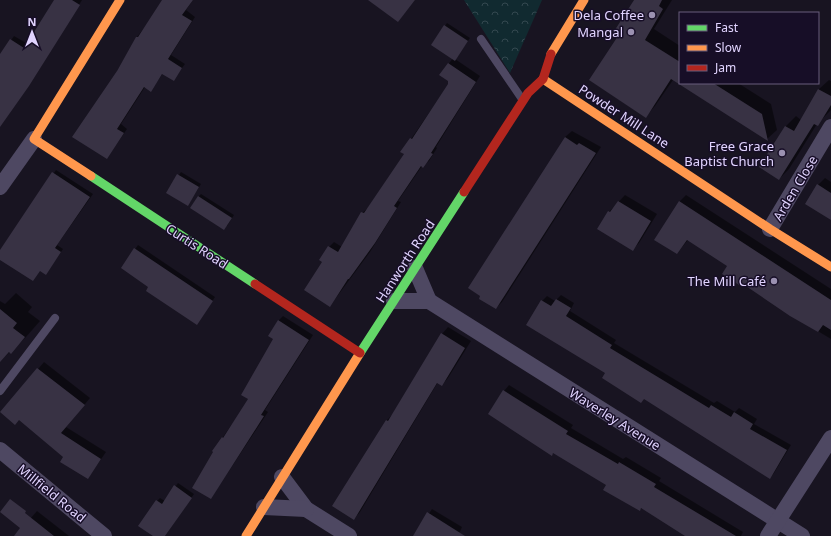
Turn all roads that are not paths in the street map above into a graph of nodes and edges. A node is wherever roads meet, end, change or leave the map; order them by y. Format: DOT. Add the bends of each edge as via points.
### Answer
graph roads {
  1 [pos="120,0"];
  2 [pos="584,0"];
  3 [pos="481,38"];
  4 [pos="543,79"];
  5 [pos="523,101"];
  6 [pos="831,127"];
  7 [pos="34,138"];
  8 [pos="0,187"];
  9 [pos="770,229"];
  10 [pos="831,267"];
  11 [pos="415,268"];
  12 [pos="394,301"];
  13 [pos="429,302"];
  14 [pos="55,318"];
  15 [pos="360,353"];
  16 [pos="0,391"];
  17 [pos="831,438"];
  18 [pos="0,450"];
  19 [pos="282,477"];
  20 [pos="264,506"];
  21 [pos="306,509"];
  22 [pos="778,521"];
  23 [pos="104,536"];
  24 [pos="246,536"];
  25 [pos="349,536"];
  26 [pos="768,536"];
  27 [pos="802,536"];
  1 -- 7 [label="street"];
  2 -- 4 [label="street, Hanworth Road" via="552,50"];
  3 -- 5 [label="lane"];
  4 -- 5 [label="street, Hanworth Road"];
  4 -- 9 [label="street, Powder Mill Lane"];
  5 -- 11 [label="street, Hanworth Road"];
  6 -- 9 [label="street, Arden Close"];
  7 -- 8 [label="street"];
  7 -- 15 [label="street, Curtis Road"];
  9 -- 10 [label="street, Powder Mill Lane"];
  11 -- 12 [label="street, Hanworth Road"];
  11 -- 13 [label="street"];
  12 -- 13 [label="street"];
  12 -- 15 [label="street, Hanworth Road"];
  13 -- 22 [label="street, Waverley Avenue"];
  14 -- 16 [label="lane"];
  15 -- 19 [label="street, Hanworth Road"];
  17 -- 22 [label="street"];
  18 -- 23 [label="street, Millfield Road"];
  19 -- 20 [label="street, Hanworth Road"];
  19 -- 21 [label="street"];
  20 -- 21 [label="street"];
  20 -- 24 [label="street, Hanworth Road"];
  21 -- 25 [label="street"];
  22 -- 26 [label="street"];
  22 -- 27 [label="street, Waverley Avenue"];
}
